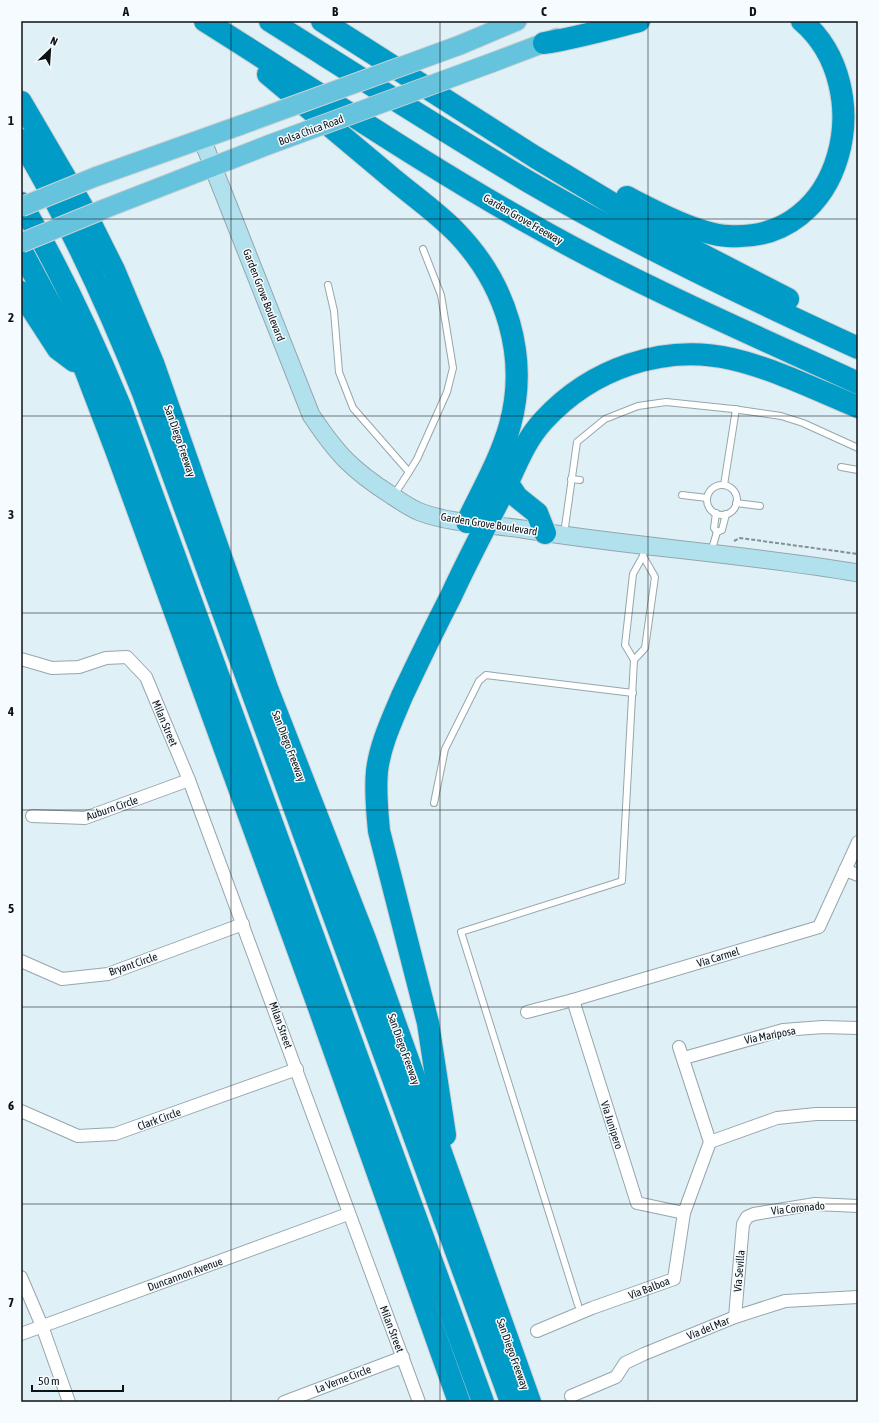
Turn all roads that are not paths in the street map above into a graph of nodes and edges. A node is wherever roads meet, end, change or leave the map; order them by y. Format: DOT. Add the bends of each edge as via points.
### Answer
graph roads {
  1 [pos="206,21"];
  2 [pos="230,21"];
  3 [pos="270,21"];
  4 [pos="322,21"];
  5 [pos="517,21"];
  6 [pos="602,21"];
  7 [pos="639,21"];
  8 [pos="802,21"];
  9 [pos="544,43"];
  10 [pos="21,102"];
  11 [pos="202,139"];
  12 [pos="21,140"];
  13 [pos="535,157"];
  14 [pos="213,166"];
  15 [pos="21,203"];
  16 [pos="21,207"];
  17 [pos="21,243"];
  18 [pos="423,249"];
  19 [pos="21,250"];
  20 [pos="617,270"];
  21 [pos="328,285"];
  22 [pos="21,292"];
  23 [pos="858,334"];
  24 [pos="858,348"];
  25 [pos="85,369"];
  26 [pos="858,383"];
  27 [pos="858,407"];
  28 [pos="736,409"];
  29 [pos="858,448"];
  30 [pos="841,467"];
  31 [pos="858,470"];
  32 [pos="409,472"];
  33 [pos="571,479"];
  34 [pos="580,480"];
  35 [pos="507,482"];
  36 [pos="724,485"];
  37 [pos="682,495"];
  38 [pos="393,496"];
  39 [pos="707,498"];
  40 [pos="736,503"];
  41 [pos="760,506"];
  42 [pos="716,513"];
  43 [pos="726,514"];
  44 [pos="476,522"];
  45 [pos="717,532"];
  46 [pos="554,534"];
  47 [pos="644,551"];
  48 [pos="711,552"];
  49 [pos="858,573"];
  50 [pos="21,659"];
  51 [pos="634,660"];
  52 [pos="632,693"];
  53 [pos="189,780"];
  54 [pos="434,803"];
  55 [pos="32,816"];
  56 [pos="858,842"];
  57 [pos="846,870"];
  58 [pos="858,875"];
  59 [pos="243,924"];
  60 [pos="21,961"];
  61 [pos="573,1000"];
  62 [pos="527,1012"];
  63 [pos="858,1028"];
  64 [pos="297,1069"];
  65 [pos="21,1110"];
  66 [pos="858,1114"];
  67 [pos="710,1142"];
  68 [pos="452,1186"];
  69 [pos="858,1206"];
  70 [pos="684,1212"];
  71 [pos="348,1214"];
  72 [pos="743,1224"];
  73 [pos="21,1277"];
  74 [pos="858,1296"];
  75 [pos="578,1305"];
  76 [pos="735,1317"];
  77 [pos="42,1326"];
  78 [pos="537,1331"];
  79 [pos="21,1334"];
  80 [pos="403,1357"];
  81 [pos="571,1396"];
  82 [pos="69,1402"];
  83 [pos="284,1402"];
  84 [pos="419,1402"];
  85 [pos="459,1402"];
  86 [pos="483,1402"];
  87 [pos="511,1402"];
  88 [pos="530,1402"];
  1 -- 20 [label="highway, Garden Grove Freeway" via="453,178 534,226"];
  1 -- 44 [label="highway" via="457,232 489,273 508,319 518,366 510,426"];
  2 -- 20 [label="highway" via="428,148 598,247"];
  3 -- 24 [label="highway" via="530,182 684,266"];
  4 -- 13 [label="highway"];
  5 -- 11 [label="main road, bridge" via="460,45"];
  6 -- 9 [label="main road, Bolsa Chica Road"];
  7 -- 9 [label="highway"];
  8 -- 13 [label="highway" via="824,40 838,57 854,102 853,130 845,160 833,185 814,206 795,220 762,233 728,236 708,232 653,210 601,183"];
  9 -- 14 [label="main road, Bolsa Chica Road, bridge"];
  10 -- 68 [label="highway, San Diego Freeway" via="83,208 114,270 154,363 266,688 365,939"];
  11 -- 14 [label="main road, Garden Grove Boulevard"];
  11 -- 16 [label="main road, bridge" via="95,177"];
  12 -- 87 [label="highway" via="61,208 84,255 106,301 140,386"];
  13 -- 23 [label="highway" via="668,237"];
  14 -- 17 [label="main road, Bolsa Chica Road, bridge"];
  14 -- 38 [label="main road, Garden Grove Boulevard" via="311,415 346,462 366,479"];
  15 -- 86 [label="highway" via="79,313 122,412"];
  18 -- 32 [label="lane" via="441,295 453,368 448,392"];
  19 -- 25 [label="highway"];
  20 -- 26 [label="highway, Garden Grove Freeway" via="677,301"];
  21 -- 32 [label="lane" via="334,311 339,372 353,408"];
  22 -- 25 [label="highway" via="58,349"];
  25 -- 85 [label="highway" via="318,1005"];
  27 -- 35 [label="highway" via="751,364 705,354 657,357 606,374 582,387 564,401 543,420 530,438"];
  28 -- 29 [label="lane" via="781,416 803,423"];
  28 -- 33 [label="lane" via="666,402 638,406 605,419 576,442"];
  28 -- 36 [label="lane"];
  30 -- 31 [label="lane"];
  32 -- 38 [label="lane"];
  33 -- 34 [label="lane"];
  33 -- 46 [label="lane"];
  35 -- 44 [label="highway"];
  35 -- 46 [label="highway" via="517,497 536,513"];
  36 -- 39 [label="lane" via="714,487"];
  36 -- 40 [label="lane" via="732,490"];
  37 -- 39 [label="lane"];
  38 -- 44 [label="main road, Garden Grove Boulevard" via="420,512 451,520"];
  39 -- 42 [label="lane" via="709,507"];
  40 -- 41 [label="lane"];
  40 -- 43 [label="lane"];
  42 -- 43 [label="lane"];
  42 -- 45 [label="lane" via="714,528"];
  43 -- 45 [label="lane" via="722,530"];
  44 -- 46 [label="main road, Garden Grove Boulevard"];
  44 -- 68 [label="highway" via="392,719 382,748 376,792 379,831 428,1023"];
  45 -- 48 [label="lane"];
  46 -- 47 [label="main road, Garden Grove Boulevard"];
  47 -- 48 [label="main road, Garden Grove Boulevard"];
  47 -- 51 [label="lane" via="633,574 625,645"];
  47 -- 51 [label="lane" via="655,577 645,648"];
  48 -- 49 [label="main road, Garden Grove Boulevard"];
  50 -- 53 [label="street, Milan Street" via="52,668 79,667 106,658 127,657 146,677"];
  51 -- 52 [label="lane"];
  52 -- 54 [label="lane" via="486,675 479,681 445,749"];
  52 -- 75 [label="lane" via="622,881 461,932"];
  53 -- 55 [label="street, Auburn Circle" via="85,818"];
  53 -- 59 [label="street, Milan Street"];
  56 -- 57 [label="street, Via Carmel"];
  57 -- 58 [label="street"];
  57 -- 61 [label="street, Via Carmel" via="819,927"];
  59 -- 60 [label="street, Bryant Circle" via="108,974 62,978"];
  59 -- 64 [label="street, Milan Street"];
  61 -- 62 [label="street, Via Carmel"];
  61 -- 70 [label="street, Via Junipero" via="637,1203"];
  63 -- 67 [label="street, Via Mariposa" via="783,1030 682,1052"];
  64 -- 65 [label="street, Clark Circle" via="115,1134 78,1136"];
  64 -- 71 [label="street, Milan Street"];
  66 -- 67 [label="street" via="816,1114 777,1118"];
  67 -- 70 [label="street, Via Balboa"];
  68 -- 88 [label="highway, San Diego Freeway"];
  69 -- 72 [label="street, Via Coronado" via="815,1204 754,1214 746,1217"];
  70 -- 78 [label="street, Via Balboa" via="674,1279"];
  71 -- 77 [label="street, Duncannon Avenue"];
  71 -- 80 [label="street, Milan Street"];
  72 -- 76 [label="street, Via Sevilla"];
  73 -- 77 [label="street"];
  74 -- 76 [label="street, Via del Mar" via="785,1301"];
  76 -- 81 [label="street, Via del Mar" via="625,1363 616,1376"];
  77 -- 79 [label="street, Duncannon Avenue"];
  77 -- 82 [label="street"];
  80 -- 83 [label="street, La Verne Circle"];
  80 -- 84 [label="street, Milan Street"];
}
